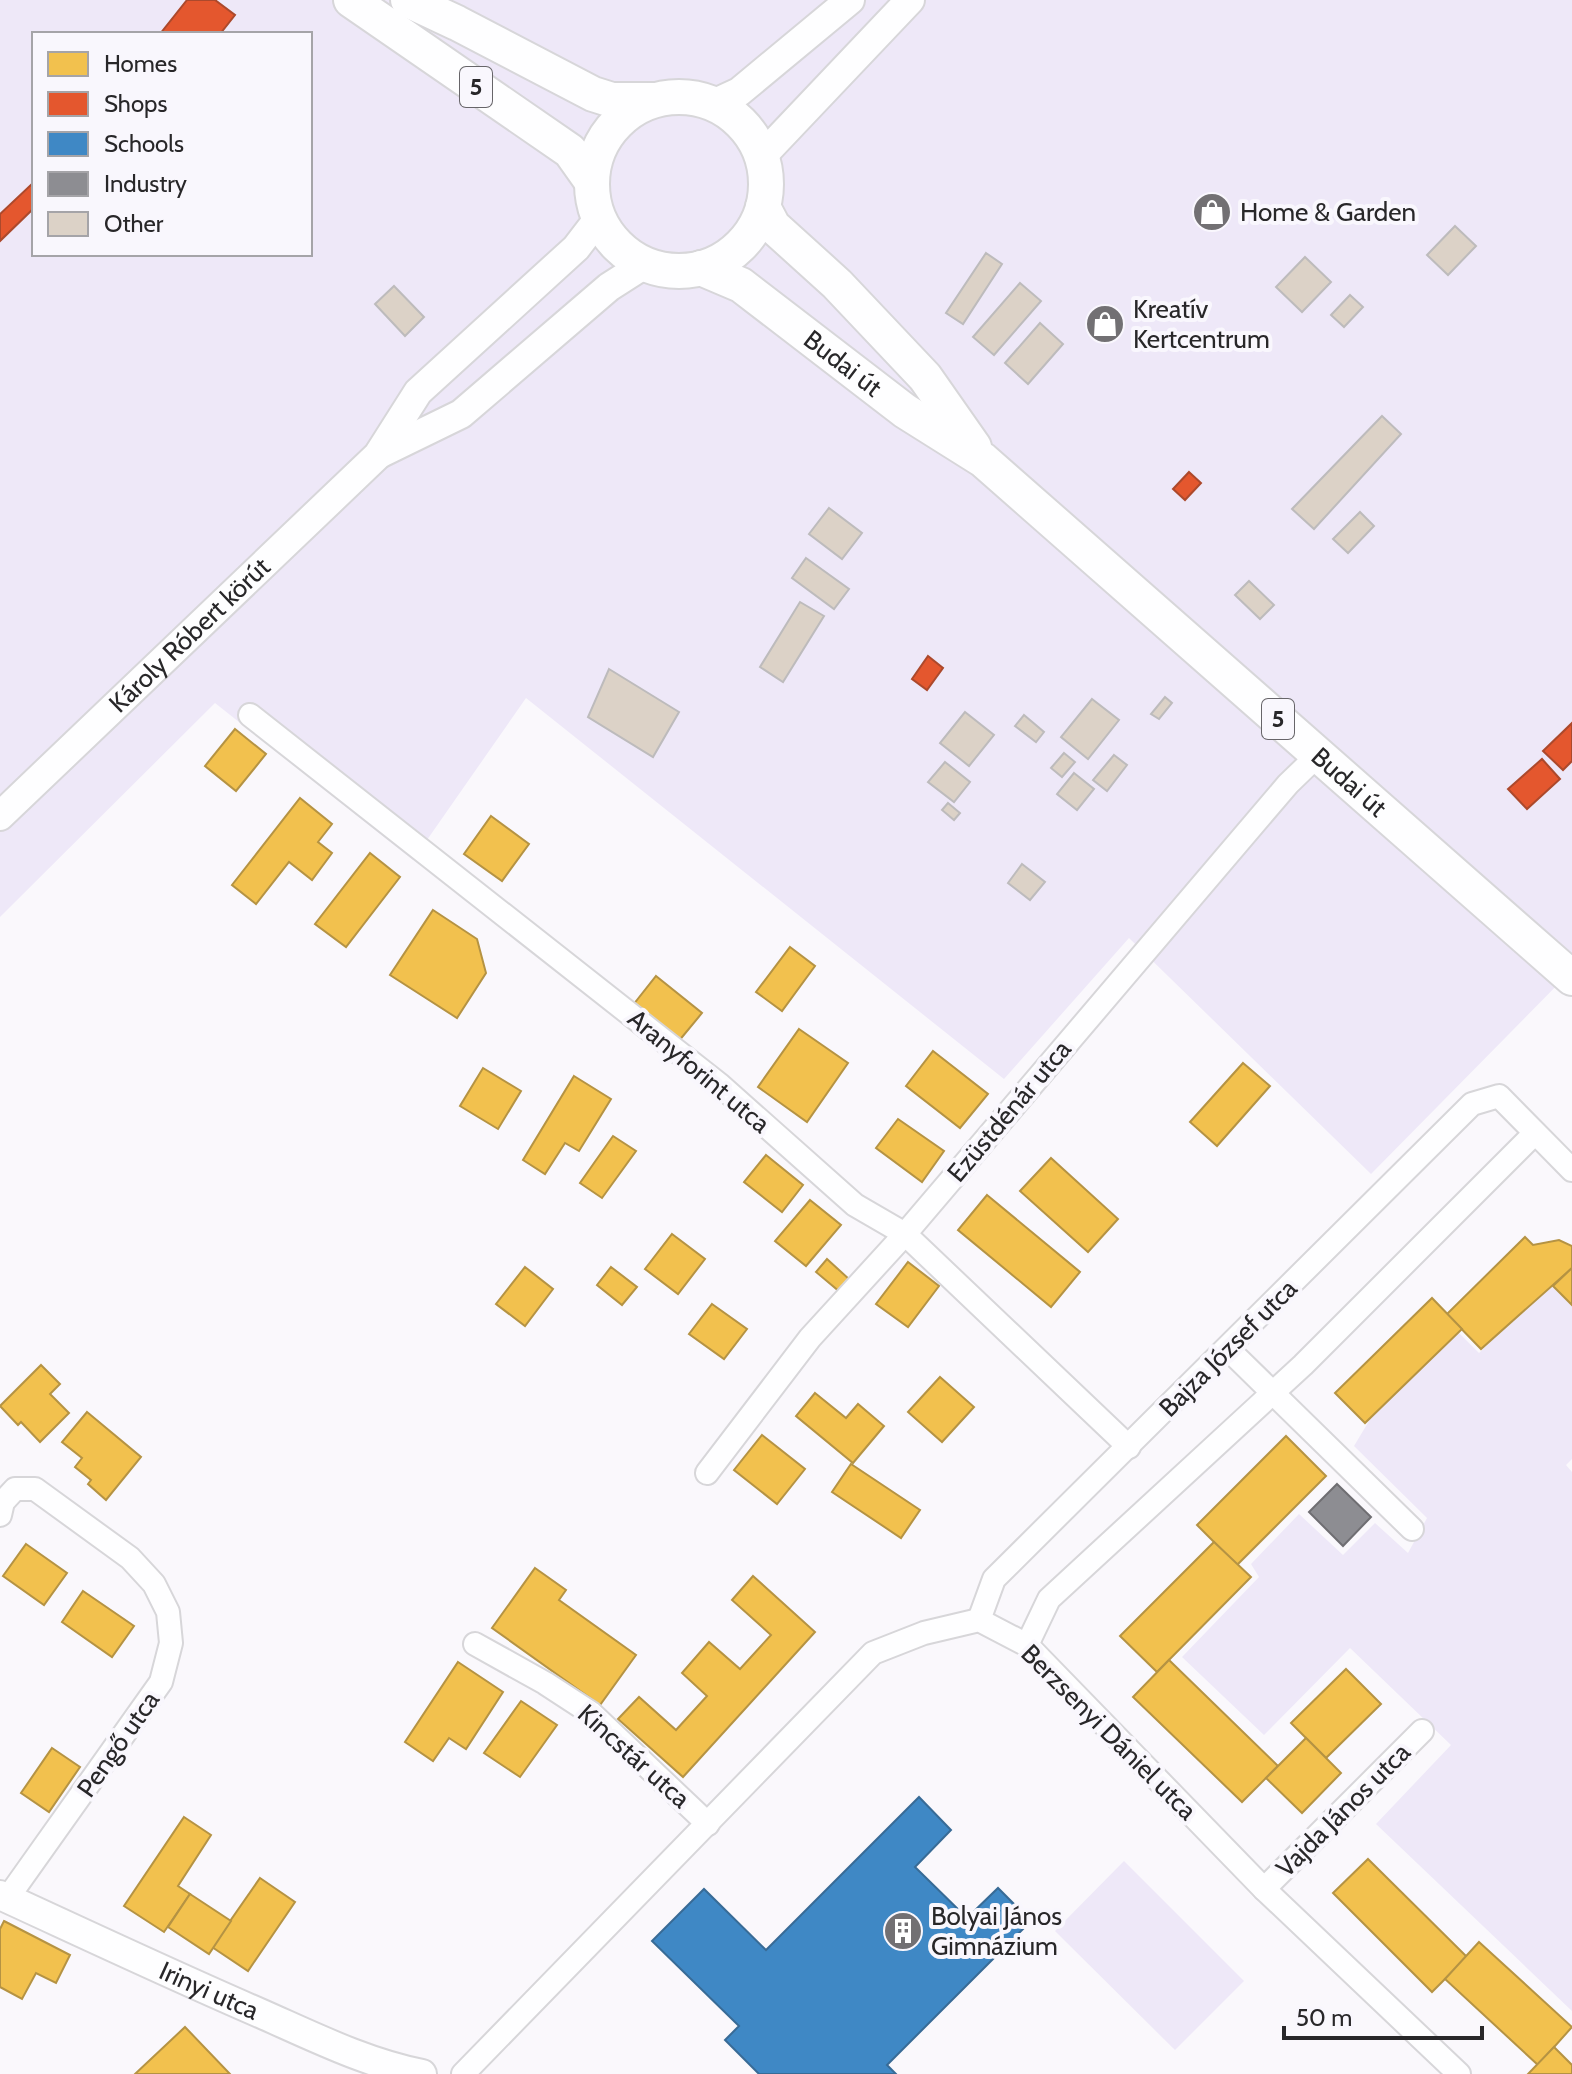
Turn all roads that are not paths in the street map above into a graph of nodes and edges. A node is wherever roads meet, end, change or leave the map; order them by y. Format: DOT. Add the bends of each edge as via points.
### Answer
graph roads {
  1 [pos="351,0"];
  2 [pos="408,0"];
  3 [pos="850,0"];
  4 [pos="910,0"];
  5 [pos="653,100"];
  6 [pos="713,104"];
  7 [pos="762,156"];
  8 [pos="592,182"];
  9 [pos="763,207"];
  10 [pos="599,218"];
  11 [pos="645,264"];
  12 [pos="701,268"];
  13 [pos="378,455"];
  14 [pos="983,460"];
  15 [pos="250,715"];
  16 [pos="1318,755"];
  17 [pos="0,816"];
  18 [pos="1572,978"];
  19 [pos="1535,1133"];
  20 [pos="1572,1170"];
  21 [pos="905,1234"];
  22 [pos="1228,1349"];
  23 [pos="1273,1393"];
  24 [pos="1129,1447"];
  25 [pos="707,1473"];
  26 [pos="0,1515"];
  27 [pos="1412,1529"];
  28 [pos="979,1620"];
  29 [pos="475,1644"];
  30 [pos="1027,1645"];
  31 [pos="1422,1731"];
  32 [pos="708,1824"];
  33 [pos="1264,1889"];
  34 [pos="4,1897"];
  35 [pos="422,2074"];
  36 [pos="463,2074"];
  37 [pos="1459,2074"];
  1 -- 8 [label="main road, 5" via="570,151"];
  2 -- 5 [label="main road, 5" via="593,94 612,100"];
  3 -- 6 [label="street" via="739,92"];
  4 -- 7 [label="street"];
  5 -- 6 [label="main road, 5" via="694,98"];
  5 -- 8 [label="main road, 5" via="609,131"];
  6 -- 7 [label="main road, 5" via="743,125"];
  7 -- 9 [label="main road, 5"];
  8 -- 10 [label="main road, 5"];
  9 -- 12 [label="main road, 5" via="740,246"];
  9 -- 14 [label="main road, Budai út / 5" via="773,226 925,377"];
  10 -- 11 [label="main road, 5" via="618,245"];
  10 -- 13 [label="street, Károly Róbert körút" via="576,248 418,392"];
  11 -- 12 [label="main road, 5" via="673,271"];
  11 -- 13 [label="street, Károly Róbert körút" via="609,287 461,414"];
  12 -- 14 [label="main road, Budai út / 5" via="741,285 905,411"];
  13 -- 17 [label="street, Károly Róbert körút"];
  14 -- 16 [label="main road, Budai út / 5"];
  15 -- 21 [label="street, Aranyforint utca" via="720,1085 855,1205"];
  16 -- 18 [label="main road, Budai út / 5"];
  16 -- 21 [label="street, Ezüstdénár utca"];
  19 -- 20 [label="street"];
  19 -- 22 [label="street, Bajza József utca" via="1499,1096 1472,1104"];
  19 -- 23 [label="street"];
  21 -- 24 [label="street, Aranyforint utca"];
  21 -- 25 [label="street, Ezüstdénár utca" via="810,1338"];
  22 -- 23 [label="street"];
  22 -- 24 [label="street, Bajza József utca"];
  23 -- 27 [label="street"];
  23 -- 30 [label="street" via="1049,1599"];
  24 -- 28 [label="street, Bajza József utca" via="994,1579"];
  26 -- 34 [label="street, Pengő utca" via="15,1489 35,1489 130,1558 154,1584 168,1612 171,1643 161,1682"];
  28 -- 30 [label="street, Berzsenyi Dániel utca"];
  28 -- 32 [label="street" via="873,1653"];
  29 -- 32 [label="street, Kincstár utca" via="591,1713"];
  30 -- 33 [label="street, Berzsenyi Dániel utca"];
  31 -- 33 [label="street, Vajda János utca"];
  32 -- 36 [label="street"];
  33 -- 37 [label="street, Berzsenyi Dániel utca"];
  34 -- 35 [label="street, Irinyi utca" via="333,2045"];
}
